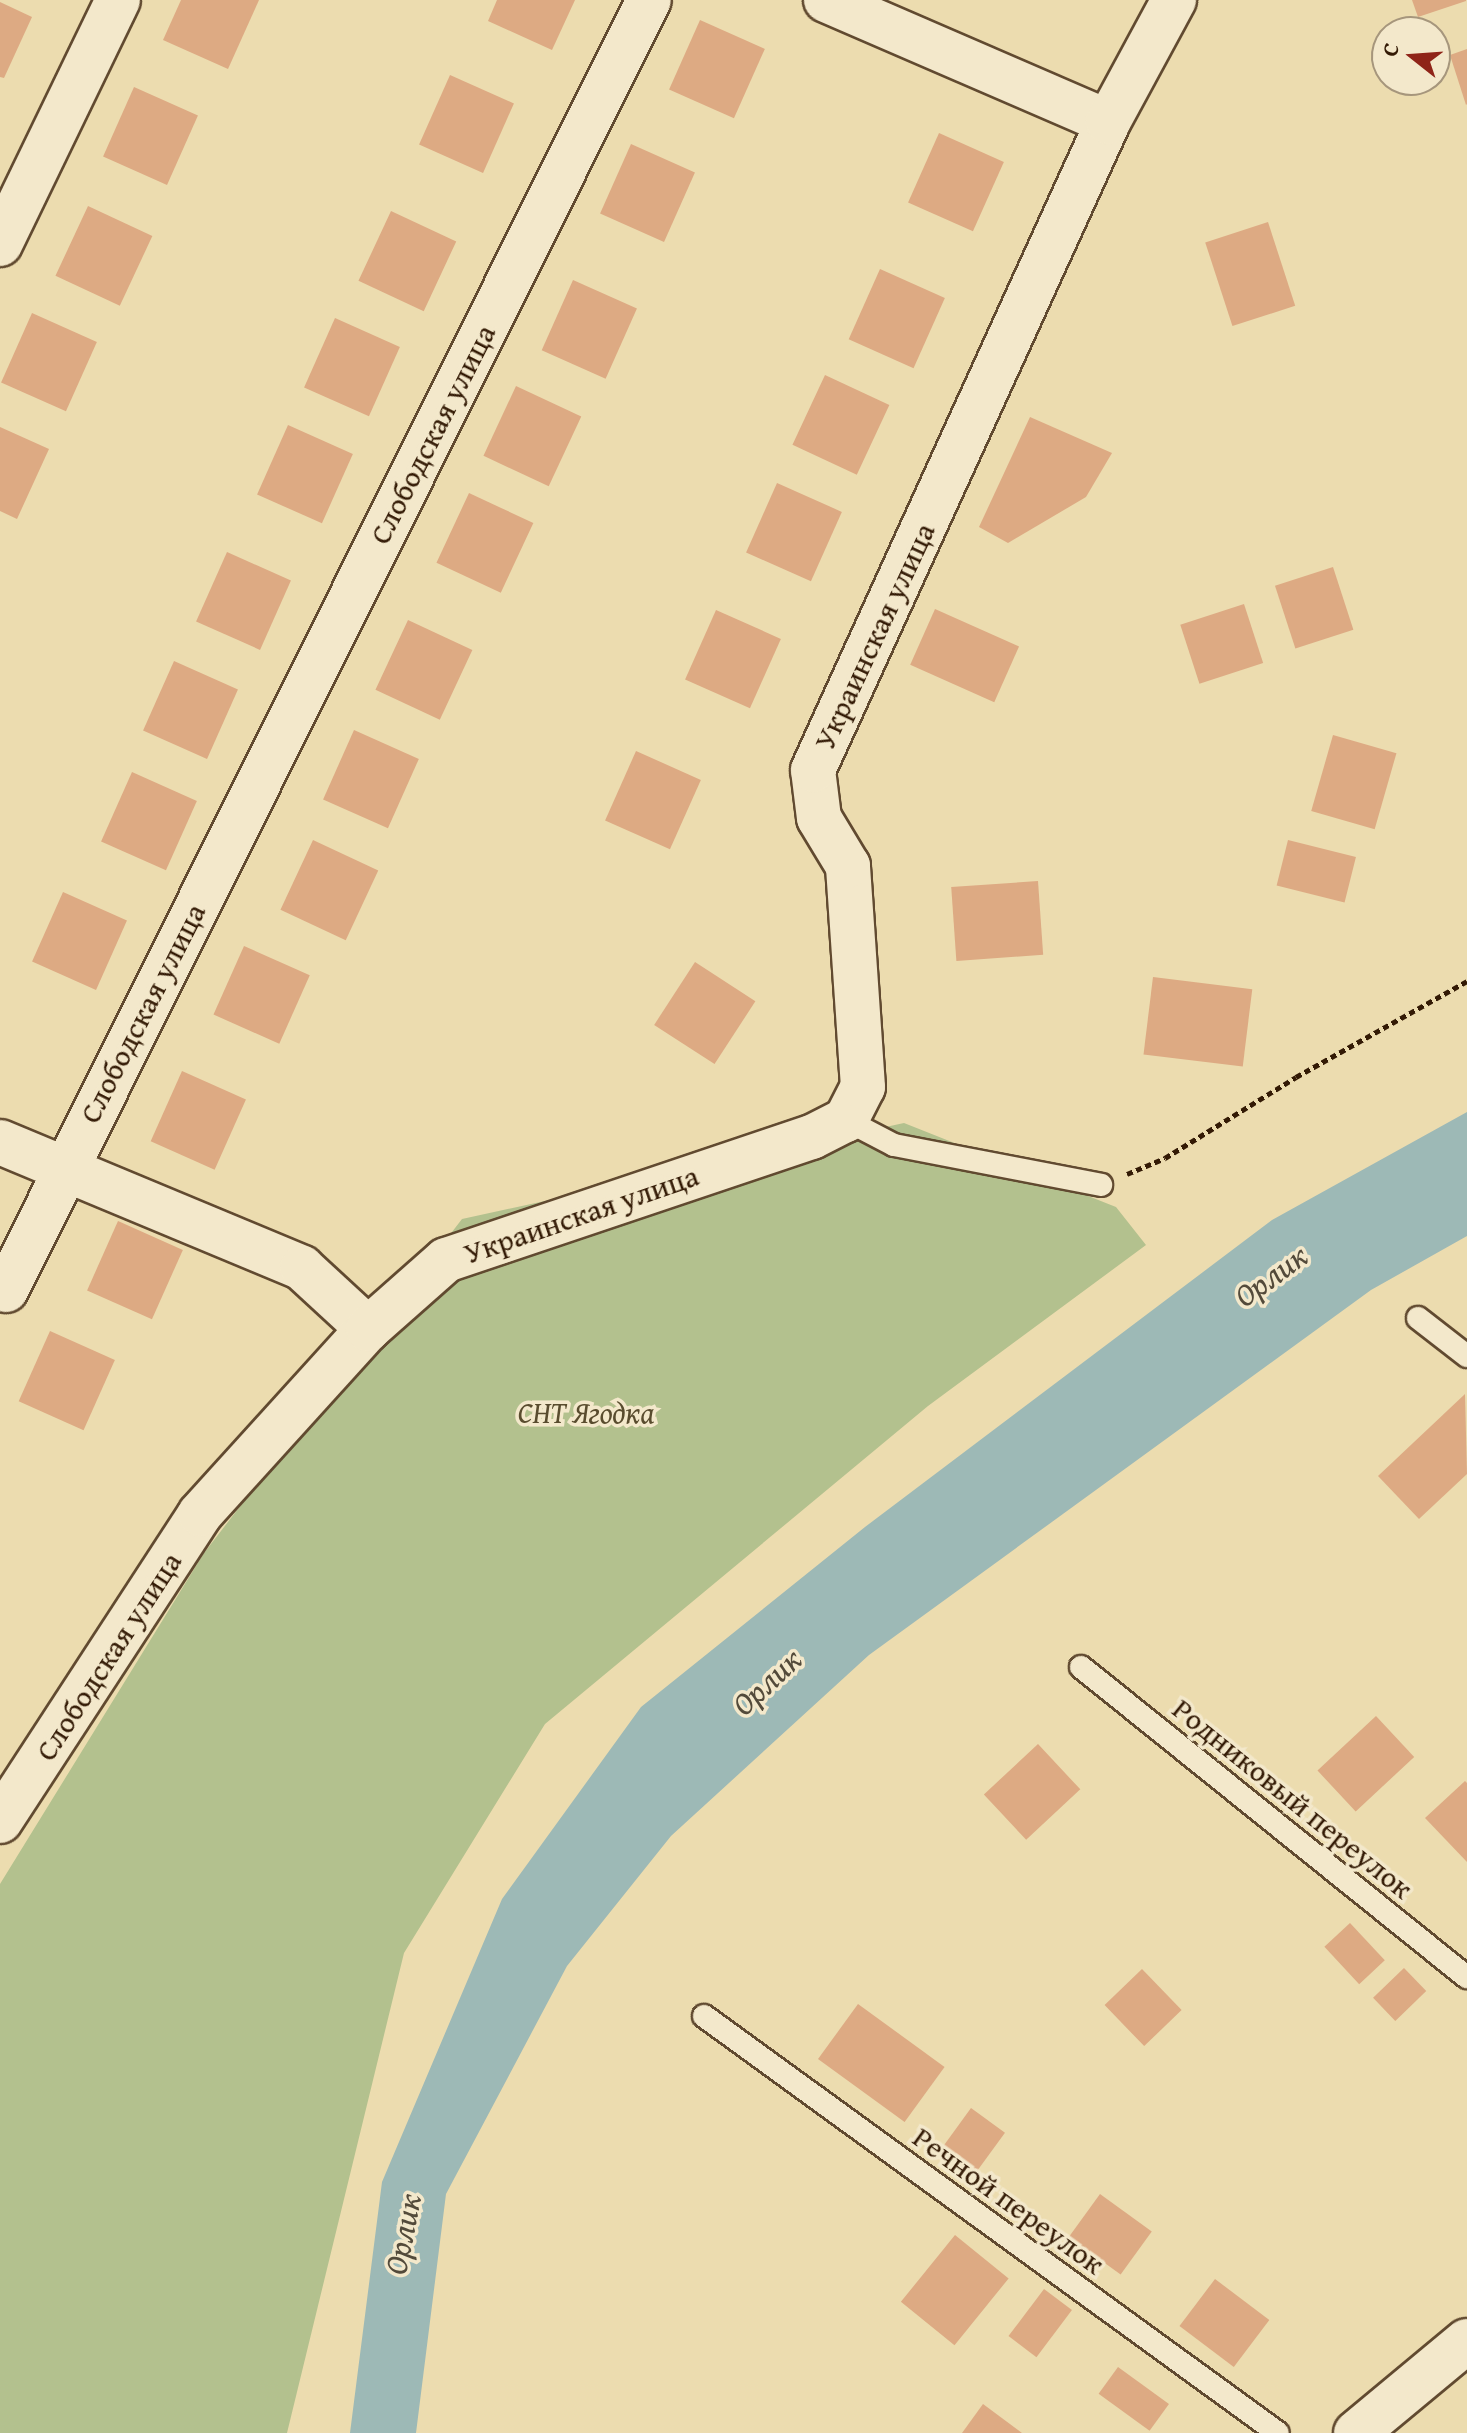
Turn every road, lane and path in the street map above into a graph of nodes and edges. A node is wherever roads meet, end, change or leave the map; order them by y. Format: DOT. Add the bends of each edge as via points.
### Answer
graph roads {
  1 [pos="118,0"];
  2 [pos="649,0"];
  3 [pos="826,0"];
  4 [pos="1174,0"];
  5 [pos="1108,122"];
  6 [pos="0,244"];
  7 [pos="1467,981"];
  8 [pos="846,1120"];
  9 [pos="0,1142"];
  10 [pos="66,1166"];
  11 [pos="1101,1185"];
  12 [pos="6,1290"];
  13 [pos="1418,1318"];
  14 [pos="368,1329"];
  15 [pos="1467,1356"];
  16 [pos="1081,1667"];
  17 [pos="0,1821"];
  18 [pos="1467,1977"];
  19 [pos="704,2016"];
  20 [pos="1467,2341"];
  21 [pos="1278,2433"];
  22 [pos="1356,2433"];
  1 -- 6 [label="street"];
  2 -- 10 [label="street, Слободская улица"];
  3 -- 5 [label="street"];
  4 -- 5 [label="street, Украинская улица"];
  5 -- 8 [label="street, Украинская улица" via="813,770 819,818 848,866 863,1087"];
  7 -- 11 [label="path" via="1165,1158"];
  8 -- 11 [label="lane" via="894,1145"];
  8 -- 14 [label="street, Украинская улица" via="812,1137 446,1260"];
  9 -- 10 [label="street"];
  10 -- 12 [label="street"];
  10 -- 14 [label="street" via="302,1268"];
  13 -- 15 [label="lane"];
  14 -- 17 [label="street, Слободская улица" via="200,1514"];
  16 -- 18 [label="lane, Родниковый переулок"];
  19 -- 21 [label="lane, Речной переулок"];
  20 -- 22 [label="street"];
}
